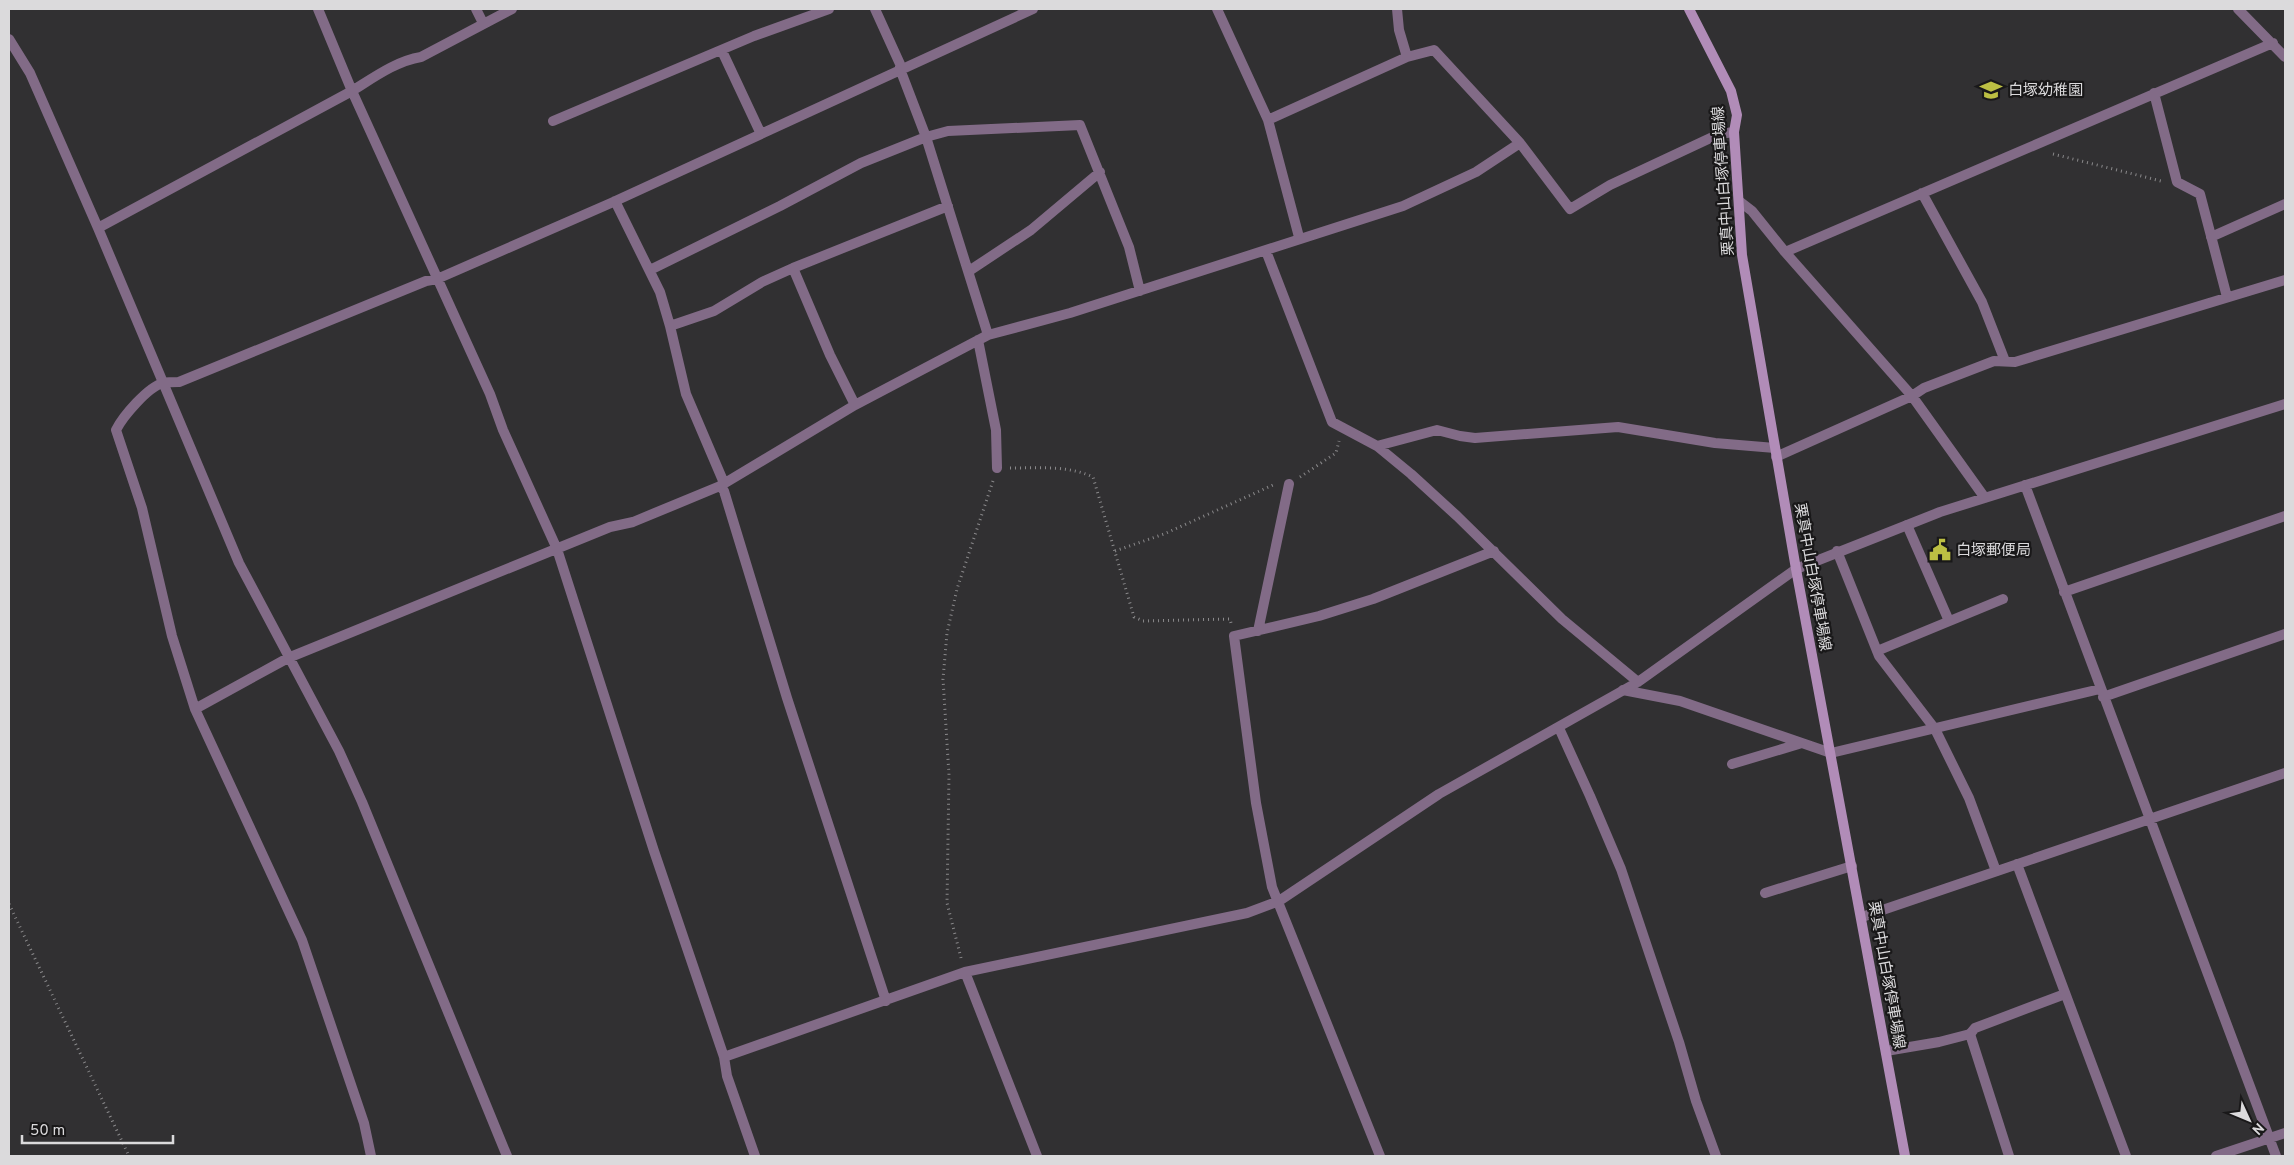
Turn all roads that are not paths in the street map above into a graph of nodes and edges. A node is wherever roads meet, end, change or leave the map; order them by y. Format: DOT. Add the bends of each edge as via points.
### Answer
graph roads {
  1 [pos="318,9"];
  2 [pos="476,9"];
  3 [pos="512,9"];
  4 [pos="829,9"];
  5 [pos="875,9"];
  6 [pos="1033,9"];
  7 [pos="1217,9"];
  8 [pos="1397,9"];
  9 [pos="1689,9"];
  10 [pos="2238,9"];
  11 [pos="483,23"];
  12 [pos="9,39"];
  13 [pos="2272,43"];
  14 [pos="722,51"];
  15 [pos="2285,57"];
  16 [pos="1407,58"];
  17 [pos="900,69"];
  18 [pos="352,91"];
  19 [pos="2154,93"];
  20 [pos="1268,120"];
  21 [pos="553,121"];
  22 [pos="1734,132"];
  23 [pos="761,134"];
  24 [pos="926,137"];
  25 [pos="1520,143"];
  26 [pos="1100,172"];
  27 [pos="1922,193"];
  28 [pos="615,201"];
  29 [pos="1739,201"];
  30 [pos="2285,204"];
  31 [pos="948,206"];
  32 [pos="98,228"];
  33 [pos="2211,237"];
  34 [pos="1299,238"];
  35 [pos="1266,251"];
  36 [pos="1785,252"];
  37 [pos="793,268"];
  38 [pos="650,270"];
  39 [pos="969,271"];
  40 [pos="437,279"];
  41 [pos="2285,280"];
  42 [pos="1140,291"];
  43 [pos="2227,297"];
  44 [pos="670,326"];
  45 [pos="988,335"];
  46 [pos="978,340"];
  47 [pos="2005,361"];
  48 [pos="162,383"];
  49 [pos="1912,396"];
  50 [pos="2285,404"];
  51 [pos="855,405"];
  52 [pos="1377,446"];
  53 [pos="1776,453"];
  54 [pos="997,468"];
  55 [pos="722,484"];
  56 [pos="1289,484"];
  57 [pos="2025,485"];
  58 [pos="1985,498"];
  59 [pos="2285,516"];
  60 [pos="1907,524"];
  61 [pos="557,549"];
  62 [pos="1494,551"];
  63 [pos="1836,552"];
  64 [pos="1796,569"];
  65 [pos="2064,592"];
  66 [pos="2003,599"];
  67 [pos="1949,621"];
  68 [pos="1258,631"];
  69 [pos="2285,634"];
  70 [pos="1877,651"];
  71 [pos="288,658"];
  72 [pos="1638,682"];
  73 [pos="1623,690"];
  74 [pos="2101,693"];
  75 [pos="195,709"];
  76 [pos="1558,728"];
  77 [pos="1935,729"];
  78 [pos="1802,743"];
  79 [pos="1831,753"];
  80 [pos="1732,764"];
  81 [pos="2284,777"];
  82 [pos="2151,819"];
  83 [pos="2016,864"];
  84 [pos="1852,866"];
  85 [pos="1996,871"];
  86 [pos="1765,892"];
  87 [pos="1279,901"];
  88 [pos="1862,917"];
  89 [pos="966,972"];
  90 [pos="2065,994"];
  91 [pos="886,1001"];
  92 [pos="1970,1034"];
  93 [pos="1886,1051"];
  94 [pos="724,1058"];
  95 [pos="2285,1133"];
  96 [pos="2269,1139"];
  97 [pos="371,1156"];
  98 [pos="507,1156"];
  99 [pos="755,1156"];
  100 [pos="1036,1156"];
  101 [pos="1380,1156"];
  102 [pos="1716,1156"];
  103 [pos="1905,1156"];
  104 [pos="2009,1156"];
  105 [pos="2126,1156"];
  106 [pos="2216,1156"];
  107 [pos="2276,1156"];
  1 -- 18 [label="street"];
  2 -- 11 [label="street"];
  3 -- 11 [label="street"];
  4 -- 14 [label="street"];
  5 -- 17 [label="street"];
  6 -- 17 [label="street"];
  7 -- 20 [label="street"];
  8 -- 16 [label="street"];
  9 -- 22 [label="main road, 栗真中山白塚停車場線" via="1730,90 1737,115"];
  10 -- 13 [label="street"];
  11 -- 18 [label="street" via="421,57 385,71"];
  12 -- 32 [label="street" via="30,73"];
  13 -- 15 [label="street"];
  13 -- 19 [label="street"];
  14 -- 21 [label="street"];
  14 -- 23 [label="street"];
  16 -- 20 [label="street"];
  16 -- 25 [label="street" via="1434,50"];
  17 -- 23 [label="street"];
  17 -- 24 [label="street"];
  18 -- 32 [label="street"];
  18 -- 40 [label="street"];
  19 -- 27 [label="street"];
  19 -- 33 [label="street" via="2177,182 2200,194"];
  20 -- 34 [label="street"];
  22 -- 25 [label="street" via="1719,134 1610,184 1570,209"];
  22 -- 29 [label="main road, 栗真中山白塚停車場線"];
  23 -- 28 [label="street"];
  24 -- 26 [label="street" via="948,131 1080,125"];
  24 -- 31 [label="street"];
  24 -- 38 [label="street" via="861,163"];
  25 -- 34 [label="street" via="1443,189 1403,206"];
  26 -- 39 [label="street" via="1031,230"];
  26 -- 42 [label="street" via="1129,247"];
  27 -- 36 [label="street"];
  27 -- 47 [label="street" via="1982,302"];
  28 -- 38 [label="street"];
  28 -- 40 [label="street"];
  29 -- 36 [label="street" via="1752,211"];
  29 -- 53 [label="main road, 栗真中山白塚停車場線" via="1742,255"];
  30 -- 33 [label="street"];
  31 -- 37 [label="street"];
  31 -- 39 [label="street"];
  32 -- 48 [label="street"];
  33 -- 43 [label="street"];
  34 -- 35 [label="street"];
  35 -- 42 [label="street"];
  35 -- 52 [label="street" via="1332,422"];
  36 -- 49 [label="street"];
  37 -- 44 [label="street" via="762,282 714,311"];
  37 -- 51 [label="street"];
  38 -- 44 [label="street"];
  39 -- 45 [label="street"];
  40 -- 48 [label="street" via="179,382"];
  40 -- 61 [label="street"];
  41 -- 43 [label="street"];
  42 -- 45 [label="street"];
  43 -- 47 [label="street" via="2016,362"];
  44 -- 55 [label="street" via="686,394"];
  45 -- 46 [label="street"];
  46 -- 51 [label="street"];
  46 -- 54 [label="street" via="996,430"];
  47 -- 49 [label="street" via="1994,361 1924,388"];
  48 -- 71 [label="street" via="238,563"];
  48 -- 75 [label="street" via="123,416 116,430 142,508 172,636"];
  49 -- 53 [label="street"];
  49 -- 58 [label="street"];
  50 -- 57 [label="street"];
  51 -- 55 [label="street"];
  52 -- 53 [label="street" via="1437,430 1475,438 1618,427"];
  52 -- 62 [label="street"];
  53 -- 64 [label="main road, 栗真中山白塚停車場線"];
  55 -- 61 [label="street" via="633,522 610,527"];
  55 -- 91 [label="street"];
  56 -- 68 [label="street"];
  57 -- 58 [label="street"];
  57 -- 65 [label="street"];
  58 -- 60 [label="street"];
  59 -- 65 [label="street"];
  60 -- 63 [label="street"];
  60 -- 67 [label="street"];
  61 -- 71 [label="street"];
  61 -- 94 [label="street"];
  62 -- 68 [label="street" via="1374,599"];
  62 -- 72 [label="street" via="1562,619"];
  63 -- 64 [label="street"];
  63 -- 70 [label="street"];
  64 -- 72 [label="street"];
  64 -- 79 [label="main road, 栗真中山白塚停車場線"];
  65 -- 74 [label="street"];
  66 -- 67 [label="street"];
  67 -- 70 [label="street"];
  68 -- 87 [label="street" via="1234,636 1256,803 1272,887"];
  69 -- 74 [label="street"];
  70 -- 77 [label="street"];
  71 -- 75 [label="street"];
  71 -- 98 [label="street" via="339,751 362,802"];
  72 -- 73 [label="street"];
  73 -- 76 [label="street"];
  73 -- 78 [label="street" via="1680,700"];
  74 -- 77 [label="street"];
  74 -- 82 [label="street"];
  75 -- 97 [label="street" via="302,940 364,1123"];
  76 -- 87 [label="street" via="1439,794"];
  76 -- 102 [label="street" via="1621,869"];
  77 -- 79 [label="street"];
  77 -- 85 [label="street" via="1969,798"];
  78 -- 79 [label="street"];
  78 -- 80 [label="street"];
  79 -- 84 [label="main road, 栗真中山白塚停車場線"];
  81 -- 82 [label="street"];
  82 -- 83 [label="street"];
  82 -- 96 [label="street"];
  83 -- 85 [label="street"];
  83 -- 90 [label="street"];
  84 -- 86 [label="street"];
  84 -- 88 [label="main road, 栗真中山白塚停車場線"];
  85 -- 88 [label="street"];
  87 -- 89 [label="street" via="1248,913"];
  87 -- 101 [label="street"];
  88 -- 93 [label="main road, 栗真中山白塚停車場線"];
  89 -- 91 [label="street"];
  89 -- 100 [label="street"];
  90 -- 92 [label="street" via="1975,1028"];
  90 -- 105 [label="street"];
  91 -- 94 [label="street"];
  92 -- 93 [label="street"];
  92 -- 104 [label="street"];
  93 -- 103 [label="main road, 栗真中山白塚停車場線"];
  94 -- 99 [label="street" via="727,1076"];
  95 -- 96 [label="street"];
  96 -- 106 [label="street"];
  96 -- 107 [label="street"];
}
